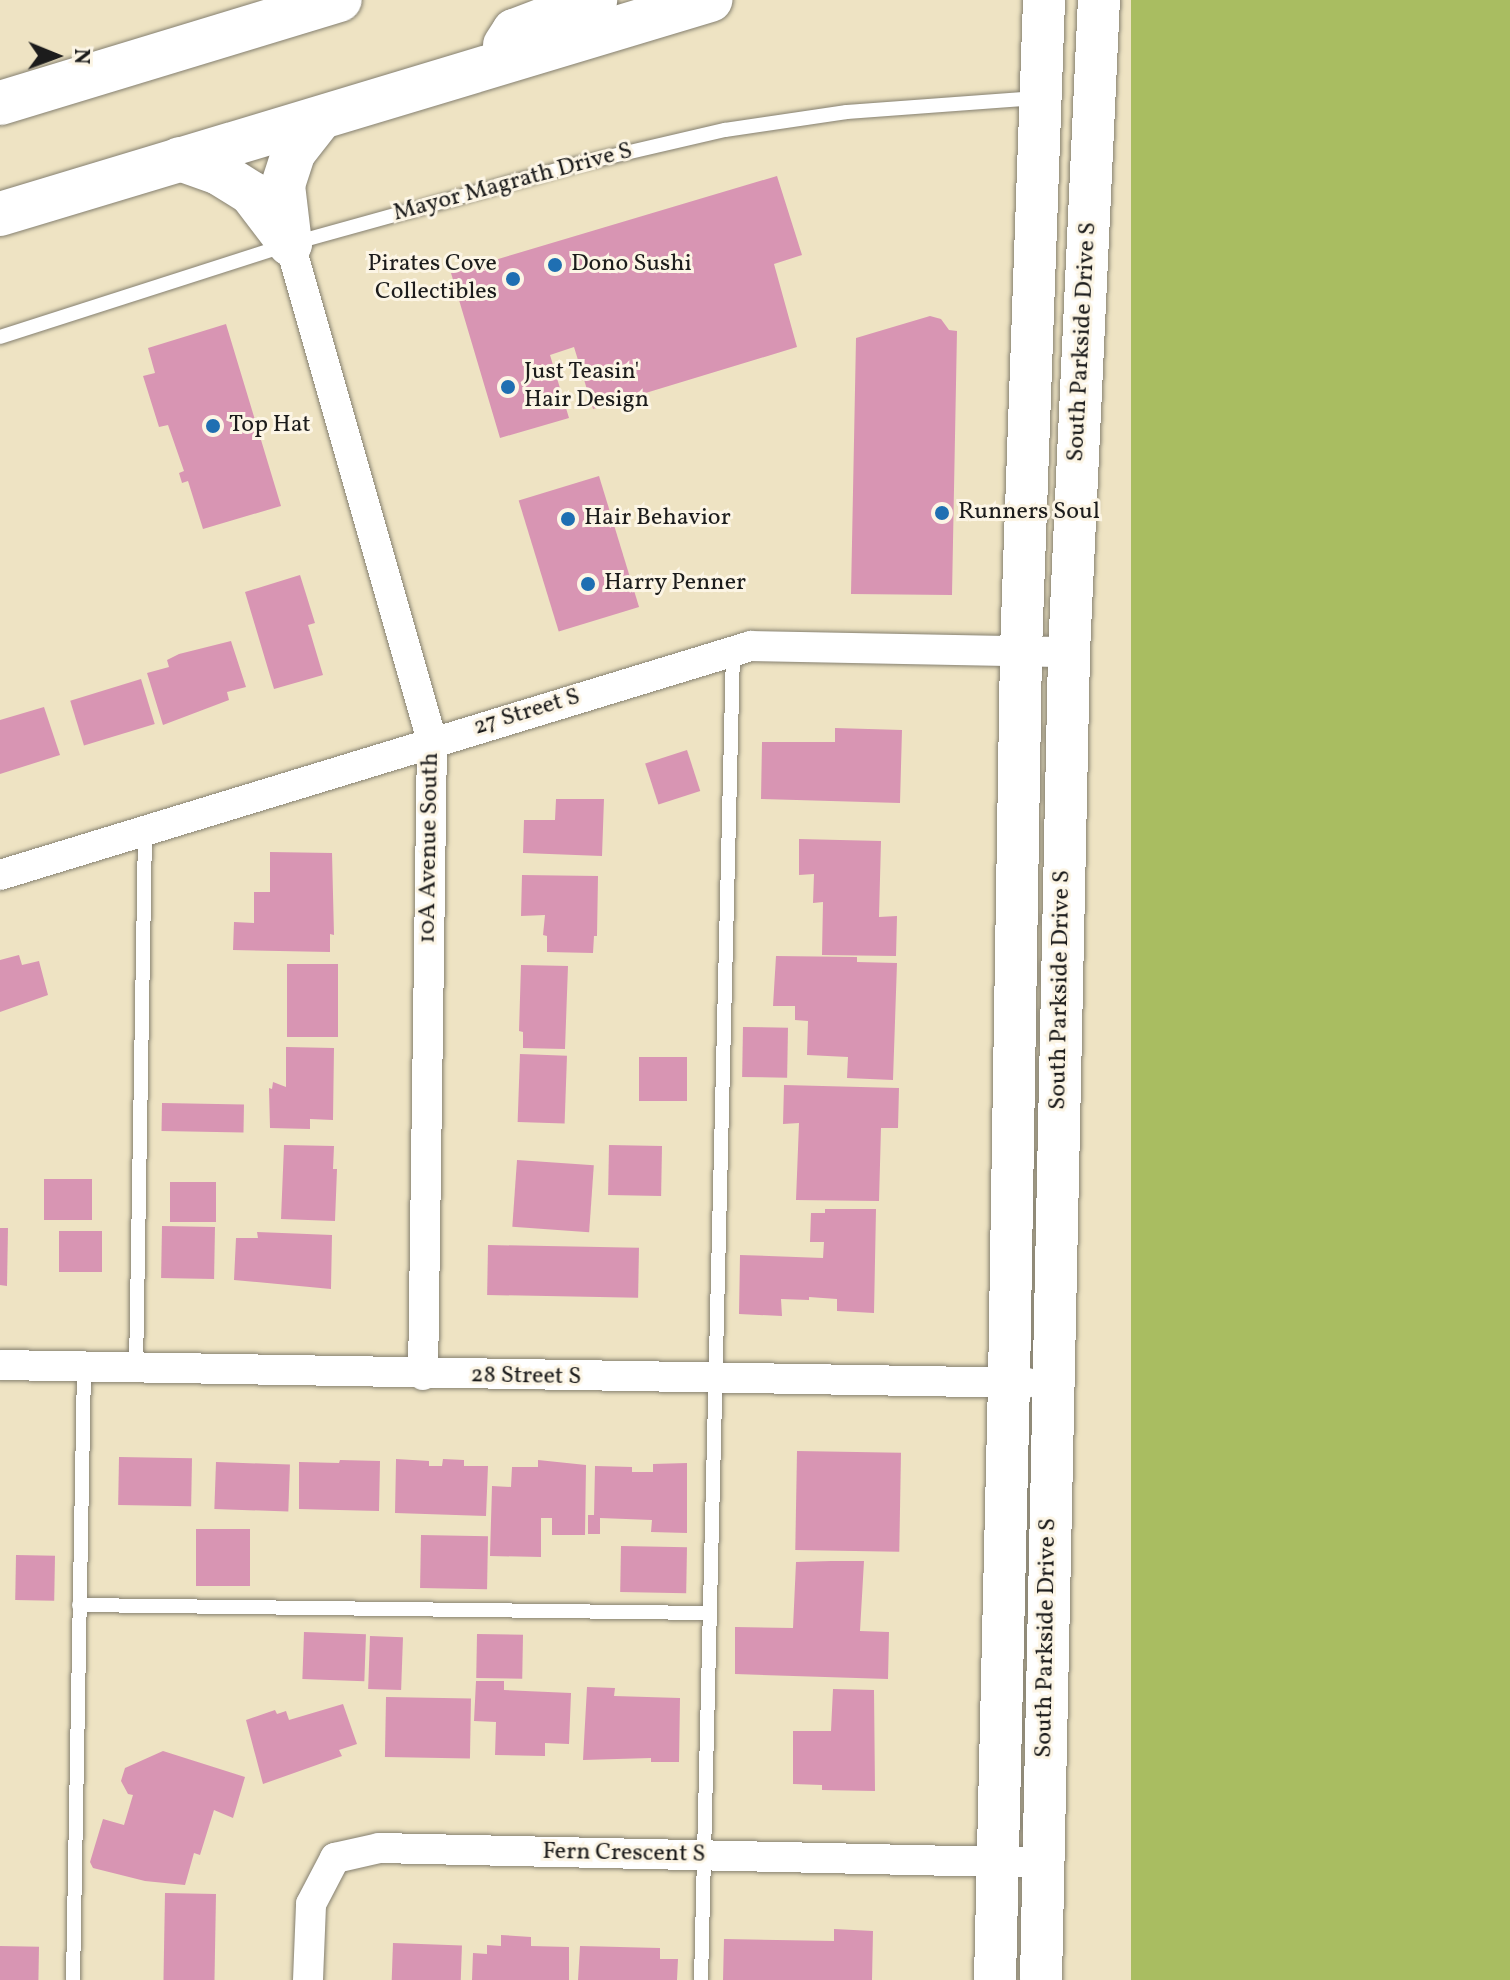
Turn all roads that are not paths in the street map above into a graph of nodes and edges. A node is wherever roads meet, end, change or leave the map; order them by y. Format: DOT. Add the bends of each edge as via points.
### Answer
graph roads {
  1 [pos="340,0"];
  2 [pos="595,0"];
  3 [pos="710,0"];
  4 [pos="1044,0"];
  5 [pos="1099,0"];
  6 [pos="491,67"];
  7 [pos="1041,98"];
  8 [pos="0,103"];
  9 [pos="319,120"];
  10 [pos="180,159"];
  11 [pos="0,214"];
  12 [pos="290,244"];
  13 [pos="0,337"];
  14 [pos="1021,650"];
  15 [pos="733,651"];
  16 [pos="1069,652"];
  17 [pos="432,741"];
  18 [pos="145,830"];
  19 [pos="0,875"];
  20 [pos="0,1365"];
  21 [pos="84,1368"];
  22 [pos="136,1369"];
  23 [pos="423,1375"];
  24 [pos="718,1380"];
  25 [pos="1009,1383"];
  26 [pos="1053,1383"];
  27 [pos="79,1605"];
  28 [pos="709,1613"];
  29 [pos="702,1856"];
  30 [pos="996,1862"];
  31 [pos="1043,1863"];
  32 [pos="73,1980"];
  33 [pos="308,1980"];
  34 [pos="701,1980"];
  35 [pos="995,1980"];
  36 [pos="1041,1980"];
  1 -- 8 [label="main road"];
  2 -- 6 [label="main road" via="514,31"];
  3 -- 6 [label="main road"];
  4 -- 7 [label="main road, South Parkside Drive S"];
  5 -- 16 [label="main road, South Parkside Drive S"];
  6 -- 9 [label="main road"];
  7 -- 12 [label="lane, Mayor Magrath Drive S" via="847,112 725,130 574,165"];
  7 -- 14 [label="main road, South Parkside Drive S"];
  9 -- 10 [label="main road"];
  9 -- 12 [label="main road" via="294,152 283,185"];
  10 -- 11 [label="main road"];
  10 -- 12 [label="main road" via="219,173 251,193"];
  12 -- 13 [label="lane, Mayor Magrath Drive S"];
  12 -- 17 [label="street, 10A Avenue South"];
  14 -- 15 [label="street, 27 Street S" via="751,646"];
  14 -- 16 [label="street, 27 Street S"];
  14 -- 25 [label="main road, South Parkside Drive S"];
  15 -- 17 [label="street, 27 Street S"];
  15 -- 24 [label="lane"];
  16 -- 26 [label="main road, South Parkside Drive S"];
  17 -- 18 [label="street, 27 Street S"];
  17 -- 23 [label="street, 10A Avenue South"];
  18 -- 19 [label="street, 27 Street S"];
  18 -- 22 [label="lane"];
  20 -- 21 [label="street, 28 Street S"];
  21 -- 22 [label="street, 28 Street S"];
  21 -- 27 [label="lane"];
  22 -- 23 [label="street, 28 Street S"];
  23 -- 24 [label="street, 28 Street S"];
  24 -- 25 [label="street, 28 Street S"];
  24 -- 28 [label="lane"];
  25 -- 26 [label="street, 28 Street S"];
  25 -- 30 [label="main road, South Parkside Drive S"];
  26 -- 31 [label="main road, South Parkside Drive S"];
  27 -- 28 [label="lane"];
  27 -- 32 [label="lane"];
  28 -- 29 [label="lane"];
  29 -- 30 [label="street, Fern Crescent S"];
  29 -- 33 [label="street, Fern Crescent S" via="379,1848 335,1858 311,1904"];
  29 -- 34 [label="lane"];
  30 -- 31 [label="street, Fern Crescent S"];
  30 -- 35 [label="main road, South Parkside Drive S"];
  31 -- 36 [label="main road, South Parkside Drive S"];
}
